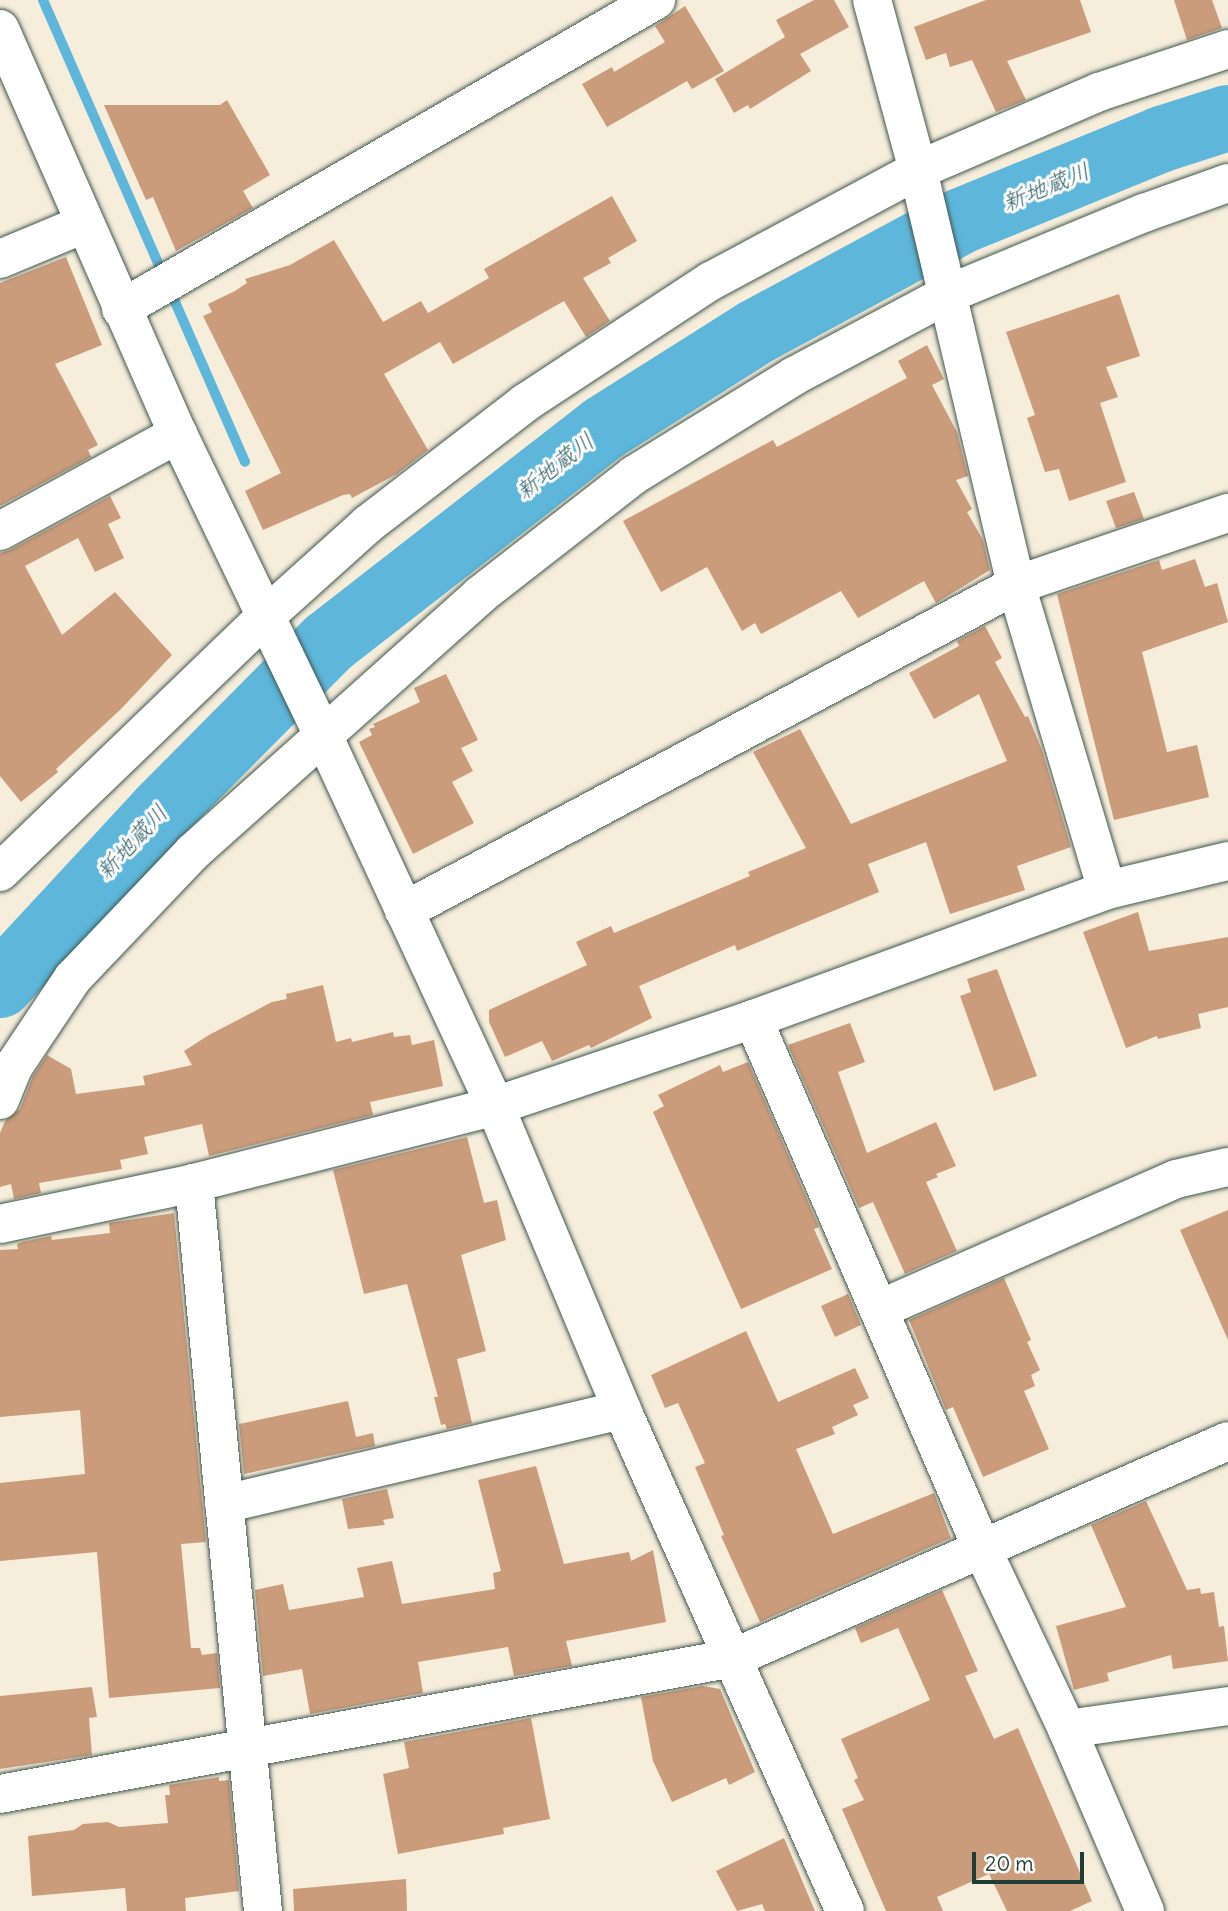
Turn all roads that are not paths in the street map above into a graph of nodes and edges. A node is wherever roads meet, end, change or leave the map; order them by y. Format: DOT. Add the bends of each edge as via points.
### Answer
graph roads {
  1 [pos="656,0"];
  2 [pos="873,0"];
  3 [pos="0,29"];
  4 [pos="1228,49"];
  5 [pos="1228,183"];
  6 [pos="922,184"];
  7 [pos="84,224"];
  8 [pos="0,259"];
  9 [pos="945,282"];
  10 [pos="151,291"];
  11 [pos="178,434"];
  12 [pos="1228,513"];
  13 [pos="0,531"];
  14 [pos="1016,585"];
  15 [pos="272,630"];
  16 [pos="318,724"];
  17 [pos="1228,861"];
  18 [pos="0,872"];
  19 [pos="1107,890"];
  20 [pos="404,911"];
  21 [pos="753,1019"];
  22 [pos="0,1100"];
  23 [pos="495,1106"];
  24 [pos="1228,1167"];
  25 [pos="194,1183"];
  26 [pos="0,1224"];
  27 [pos="880,1309"];
  28 [pos="622,1410"];
  29 [pos="1228,1441"];
  30 [pos="224,1504"];
  31 [pos="984,1551"];
  32 [pos="733,1658"];
  33 [pos="1228,1706"];
  34 [pos="1067,1729"];
  35 [pos="246,1750"];
  36 [pos="0,1794"];
  37 [pos="263,1911"];
  38 [pos="845,1911"];
  39 [pos="1145,1911"];
  1 -- 10 [label="street"];
  2 -- 6 [label="street"];
  3 -- 7 [label="street"];
  4 -- 6 [label="street" via="1099,92"];
  5 -- 9 [label="street"];
  6 -- 9 [label="street"];
  6 -- 15 [label="street" via="711,281 525,403 368,524"];
  7 -- 8 [label="street"];
  7 -- 10 [label="street"];
  9 -- 14 [label="street"];
  9 -- 16 [label="street" via="634,475"];
  10 -- 11 [label="street"];
  11 -- 13 [label="street"];
  11 -- 15 [label="street"];
  12 -- 14 [label="street"];
  14 -- 19 [label="street"];
  14 -- 20 [label="street"];
  15 -- 16 [label="street"];
  15 -- 18 [label="street"];
  16 -- 20 [label="street"];
  16 -- 22 [label="street" via="73,978 14,1066"];
  17 -- 19 [label="street"];
  19 -- 21 [label="street"];
  20 -- 23 [label="street"];
  21 -- 23 [label="street"];
  21 -- 27 [label="street"];
  23 -- 25 [label="street"];
  23 -- 28 [label="street"];
  24 -- 27 [label="street" via="1176,1179"];
  25 -- 26 [label="street"];
  25 -- 30 [label="street"];
  27 -- 31 [label="street"];
  28 -- 30 [label="street"];
  28 -- 32 [label="street"];
  29 -- 31 [label="street"];
  30 -- 35 [label="street"];
  31 -- 32 [label="street"];
  31 -- 34 [label="street"];
  32 -- 35 [label="street"];
  32 -- 38 [label="street"];
  33 -- 34 [label="street"];
  34 -- 39 [label="street"];
  35 -- 36 [label="street"];
  35 -- 37 [label="street"];
}
